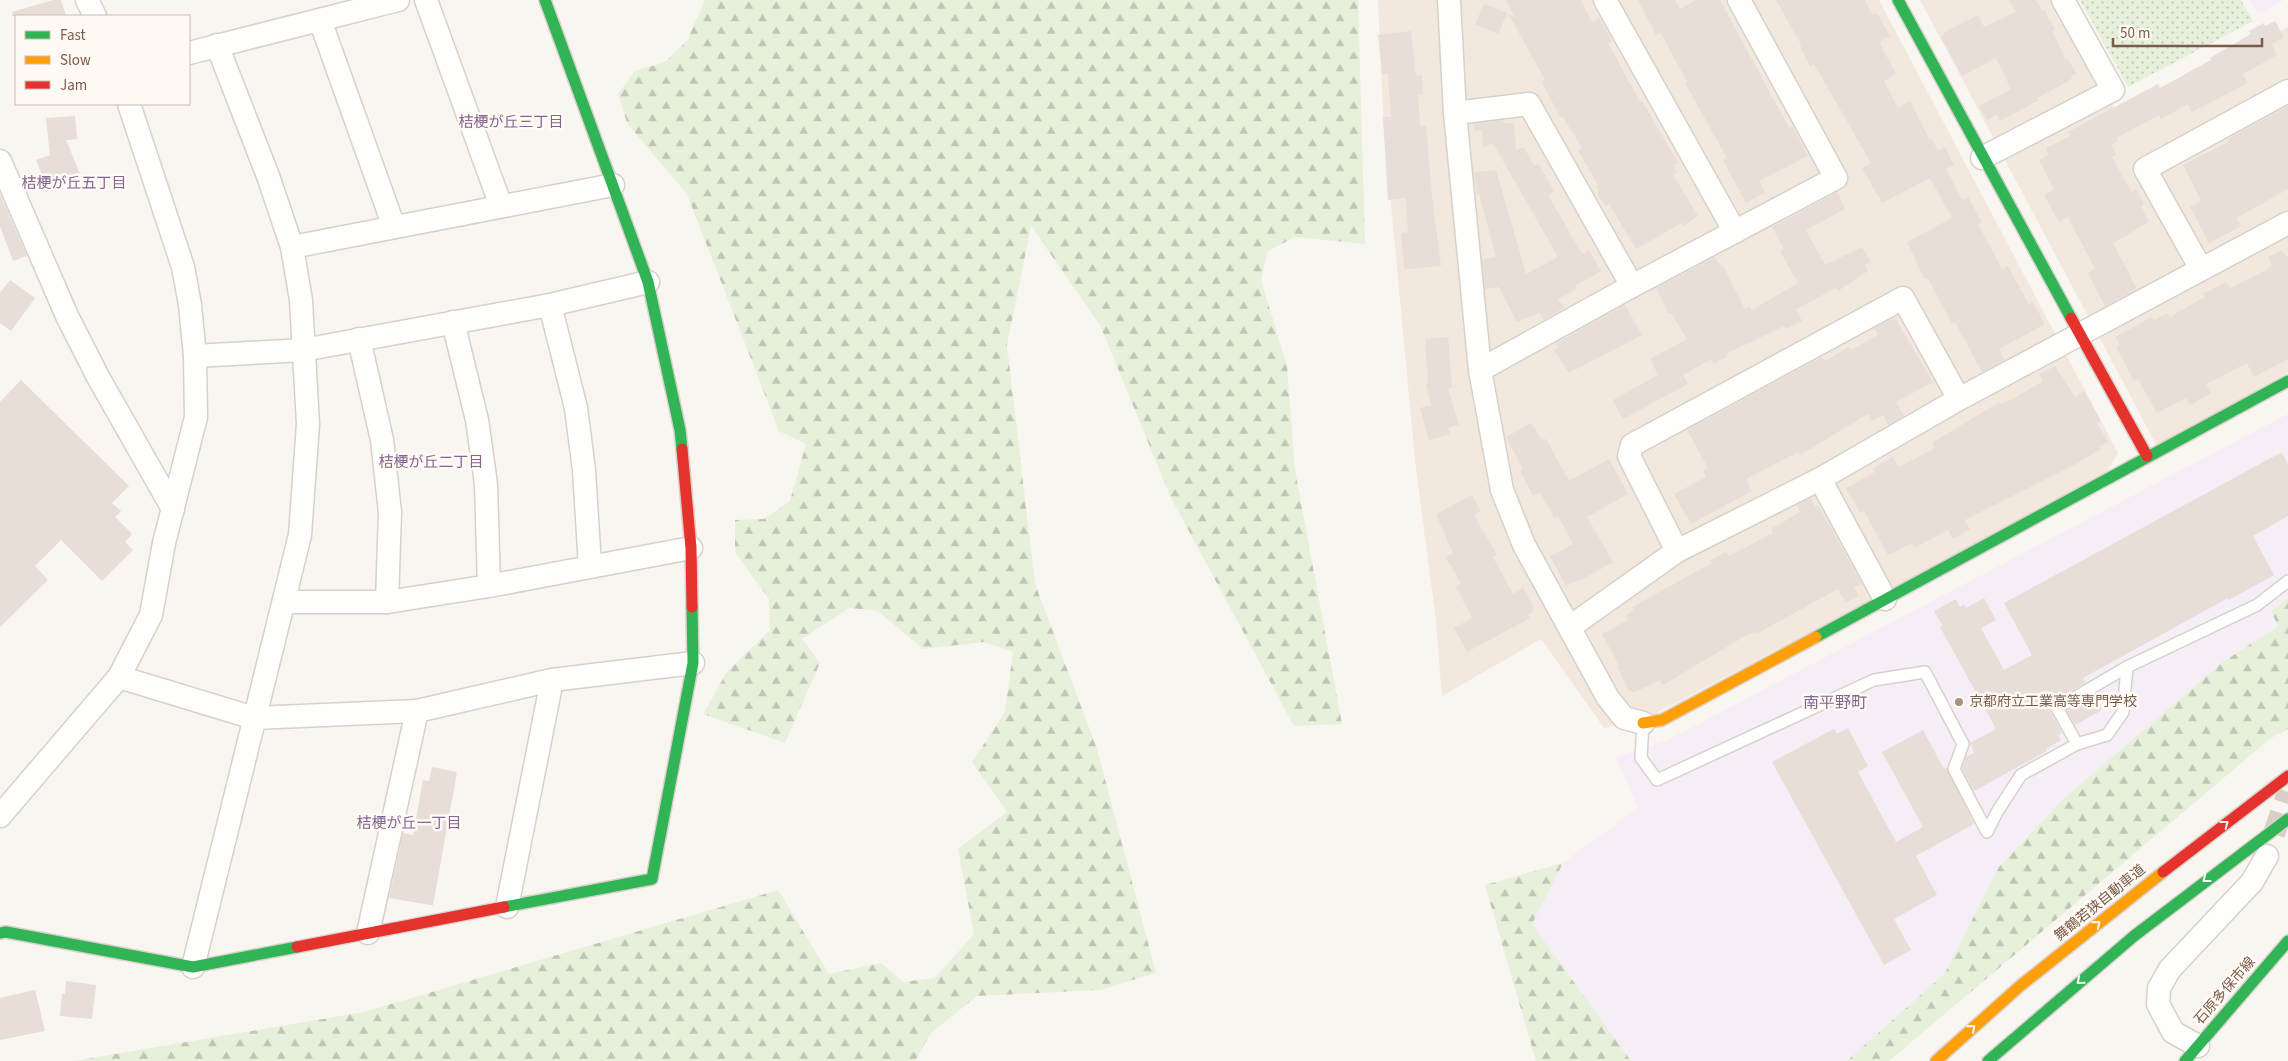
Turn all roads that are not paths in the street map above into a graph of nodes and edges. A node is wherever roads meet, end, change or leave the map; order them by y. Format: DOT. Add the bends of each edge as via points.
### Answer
graph roads {
  1 [pos="87,0"];
  2 [pos="398,0"];
  3 [pos="426,0"];
  4 [pos="545,0"];
  5 [pos="1449,0"];
  6 [pos="1604,0"];
  7 [pos="1739,0"];
  8 [pos="1898,0"];
  9 [pos="2063,0"];
  10 [pos="94,15"];
  11 [pos="320,20"];
  12 [pos="217,46"];
  13 [pos="190,53"];
  14 [pos="2288,91"];
  15 [pos="129,105"];
  16 [pos="1456,113"];
  17 [pos="1982,158"];
  18 [pos="0,160"];
  19 [pos="613,185"];
  20 [pos="502,206"];
  21 [pos="2288,223"];
  22 [pos="394,227"];
  23 [pos="1735,232"];
  24 [pos="292,247"];
  25 [pos="2201,269"];
  26 [pos="648,282"];
  27 [pos="1632,286"];
  28 [pos="550,305"];
  29 [pos="453,322"];
  30 [pos="2079,335"];
  31 [pos="359,339"];
  32 [pos="303,350"];
  33 [pos="195,356"];
  34 [pos="1480,370"];
  35 [pos="2288,381"];
  36 [pos="1959,400"];
  37 [pos="2147,456"];
  38 [pos="1820,479"];
  39 [pos="173,509"];
  40 [pos="691,548"];
  41 [pos="1677,551"];
  42 [pos="590,566"];
  43 [pos="2288,581"];
  44 [pos="489,586"];
  45 [pos="1886,599"];
  46 [pos="284,602"];
  47 [pos="388,602"];
  48 [pos="1570,627"];
  49 [pos="693,663"];
  50 [pos="2127,668"];
  51 [pos="119,677"];
  52 [pos="552,680"];
  53 [pos="417,711"];
  54 [pos="254,718"];
  55 [pos="1643,723"];
  56 [pos="2077,744"];
  57 [pos="2288,776"];
  58 [pos="0,816"];
  59 [pos="2288,819"];
  60 [pos="2267,856"];
  61 [pos="507,906"];
  62 [pos="0,933"];
  63 [pos="368,933"];
  64 [pos="2288,941"];
  65 [pos="192,967"];
  66 [pos="2191,1053"];
  67 [pos="1936,1061"];
  68 [pos="1988,1061"];
  1 -- 10 [label="street"];
  2 -- 11 [label="street"];
  3 -- 20 [label="street"];
  4 -- 19 [label="main road"];
  5 -- 16 [label="street"];
  6 -- 23 [label="street"];
  7 -- 23 [label="street" via="1836,178"];
  8 -- 17 [label="main road"];
  9 -- 17 [label="street" via="2113,90"];
  11 -- 12 [label="street"];
  11 -- 22 [label="street"];
  12 -- 13 [label="street"];
  12 -- 24 [label="street"];
  14 -- 25 [label="street" via="2145,169"];
  15 -- 33 [label="street" via="183,266"];
  16 -- 27 [label="street" via="1529,104"];
  16 -- 34 [label="street"];
  17 -- 30 [label="main road"];
  18 -- 39 [label="street" via="67,316"];
  19 -- 20 [label="street"];
  19 -- 26 [label="main road"];
  20 -- 22 [label="street"];
  21 -- 25 [label="street"];
  22 -- 24 [label="street"];
  23 -- 27 [label="street"];
  24 -- 32 [label="street" via="301,300"];
  25 -- 30 [label="street"];
  26 -- 28 [label="street"];
  26 -- 40 [label="main road" via="680,430"];
  27 -- 34 [label="street"];
  28 -- 29 [label="street"];
  28 -- 42 [label="street" via="576,408"];
  29 -- 31 [label="street"];
  29 -- 44 [label="street" via="477,420 486,484"];
  30 -- 36 [label="street"];
  30 -- 37 [label="main road"];
  31 -- 32 [label="street"];
  31 -- 47 [label="street" via="382,440 390,512"];
  32 -- 33 [label="street"];
  32 -- 46 [label="street" via="308,424 304,490 300,535"];
  33 -- 39 [label="street" via="196,417"];
  34 -- 48 [label="street" via="1502,490 1524,545"];
  35 -- 37 [label="main road"];
  36 -- 38 [label="street"];
  36 -- 41 [label="street" via="1903,298 1632,445 1629,456"];
  37 -- 45 [label="main road"];
  38 -- 41 [label="street"];
  38 -- 45 [label="street"];
  39 -- 51 [label="street" via="151,615"];
  40 -- 42 [label="street"];
  40 -- 49 [label="main road"];
  41 -- 48 [label="street"];
  42 -- 44 [label="street"];
  43 -- 50 [label="lane" via="2257,605"];
  44 -- 47 [label="street"];
  45 -- 55 [label="main road" via="1662,720"];
  46 -- 47 [label="street"];
  46 -- 54 [label="street"];
  48 -- 55 [label="street" via="1608,698 1624,718"];
  49 -- 52 [label="street"];
  49 -- 61 [label="main road" via="652,879"];
  50 -- 56 [label="lane" via="2123,712 2107,735"];
  50 -- 56 [label="lane" via="2057,708"];
  51 -- 54 [label="street"];
  51 -- 58 [label="street"];
  52 -- 53 [label="street"];
  52 -- 61 [label="street"];
  53 -- 54 [label="street"];
  53 -- 63 [label="street"];
  54 -- 65 [label="street"];
  55 -- 56 [label="lane" via="1642,758 1656,780 1874,680 1925,672 1963,744 1954,769 1988,832 2021,775"];
  67 -- 57 [label="main road, 舞鶴若狭自動車道, one-way" via="1968,1030 2118,906"];
  59 -- 68 [label="main road, one-way" via="2137,933"];
  60 -- 66 [label="street" via="2252,882 2170,969 2159,988 2158,1004 2173,1032"];
  61 -- 63 [label="main road"];
  62 -- 65 [label="main road"];
  63 -- 65 [label="main road"];
  64 -- 66 [label="main road, 石原多保市線"];
}
